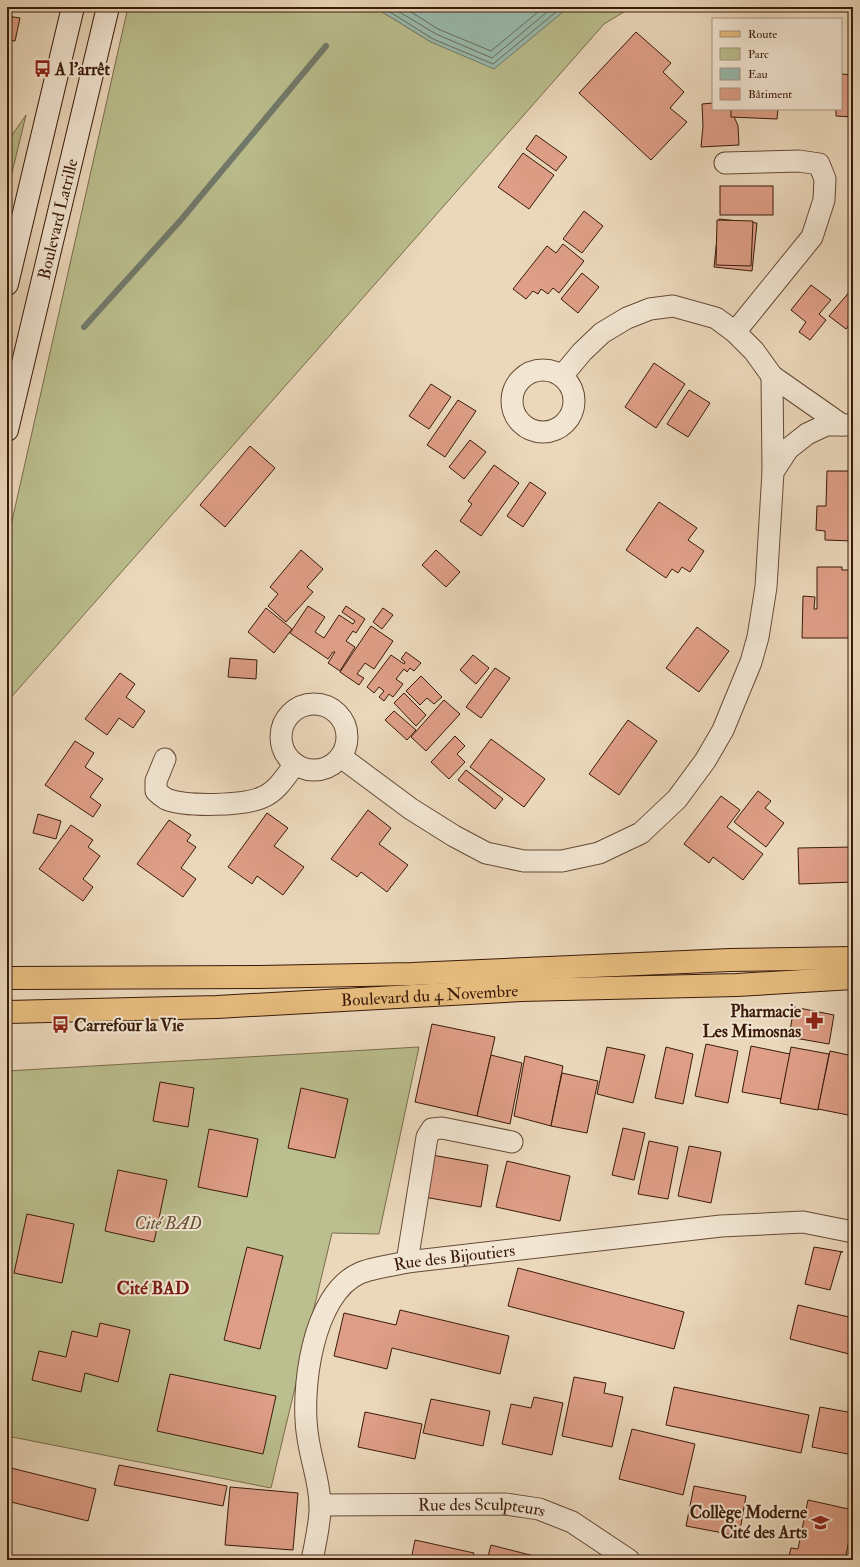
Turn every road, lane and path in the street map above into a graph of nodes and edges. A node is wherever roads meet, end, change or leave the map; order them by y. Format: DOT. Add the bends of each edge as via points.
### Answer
graph roads {
  1 [pos="72,7"];
  2 [pos="108,7"];
  3 [pos="725,163"];
  4 [pos="7,284"];
  5 [pos="735,332"];
  6 [pos="562,376"];
  7 [pos="772,376"];
  8 [pos="847,425"];
  9 [pos="7,430"];
  10 [pos="773,472"];
  11 [pos="341,756"];
  12 [pos="165,758"];
  13 [pos="294,764"];
  14 [pos="853,958"];
  15 [pos="7,978"];
  16 [pos="853,978"];
  17 [pos="7,1012"];
  18 [pos="512,1142"];
  19 [pos="853,1232"];
  20 [pos="407,1262"];
  21 [pos="320,1505"];
  22 [pos="312,1560"];
  23 [pos="629,1560"];
  1 -- 4 [label="main road, Boulevard Latrille"];
  2 -- 9 [label="main road, Boulevard Latrille"];
  3 -- 5 [label="street" via="799,161 819,164 825,179 824,200 812,237"];
  5 -- 6 [label="street" via="716,318 695,311 673,306 650,308 602,333"];
  5 -- 7 [label="street" via="754,351"];
  7 -- 8 [label="street"];
  7 -- 10 [label="street"];
  8 -- 10 [label="street" via="826,425 806,434 788,449"];
  10 -- 11 [label="street" via="766,587 751,662 723,730 705,761 677,799 641,833 599,853 562,861 524,861 486,853 411,809"];
  11 -- 13 [label="street" via="332,765 320,770 306,769"];
  11 -- 13 [label="street" via="346,745 347,732 343,720 334,710 322,705 309,704 287,717 282,729 281,742"];
  12 -- 13 [label="street" via="156,780 156,792 166,799 189,803 244,803 264,797 279,784"];
  14 -- 15 [label="main road, Boulevard du 4 Novembre" via="730,960 259,978"];
  16 -- 17 [label="main road, Boulevard du 4 Novembre" via="737,985 521,990 217,1007"];
  18 -- 20 [label="street" via="442,1128 432,1129 427,1137"];
  19 -- 20 [label="street, Rue des Bijoutiers" via="803,1222 720,1226"];
  20 -- 21 [label="street, Rue des Bijoutiers" via="360,1273 332,1298 322,1317 310,1362 305,1402 308,1437 317,1474"];
  21 -- 22 [label="street, Rue des Bijoutiers"];
  21 -- 23 [label="street, Rue des Sculpteurs" via="506,1504 539,1509 572,1522"];
}
